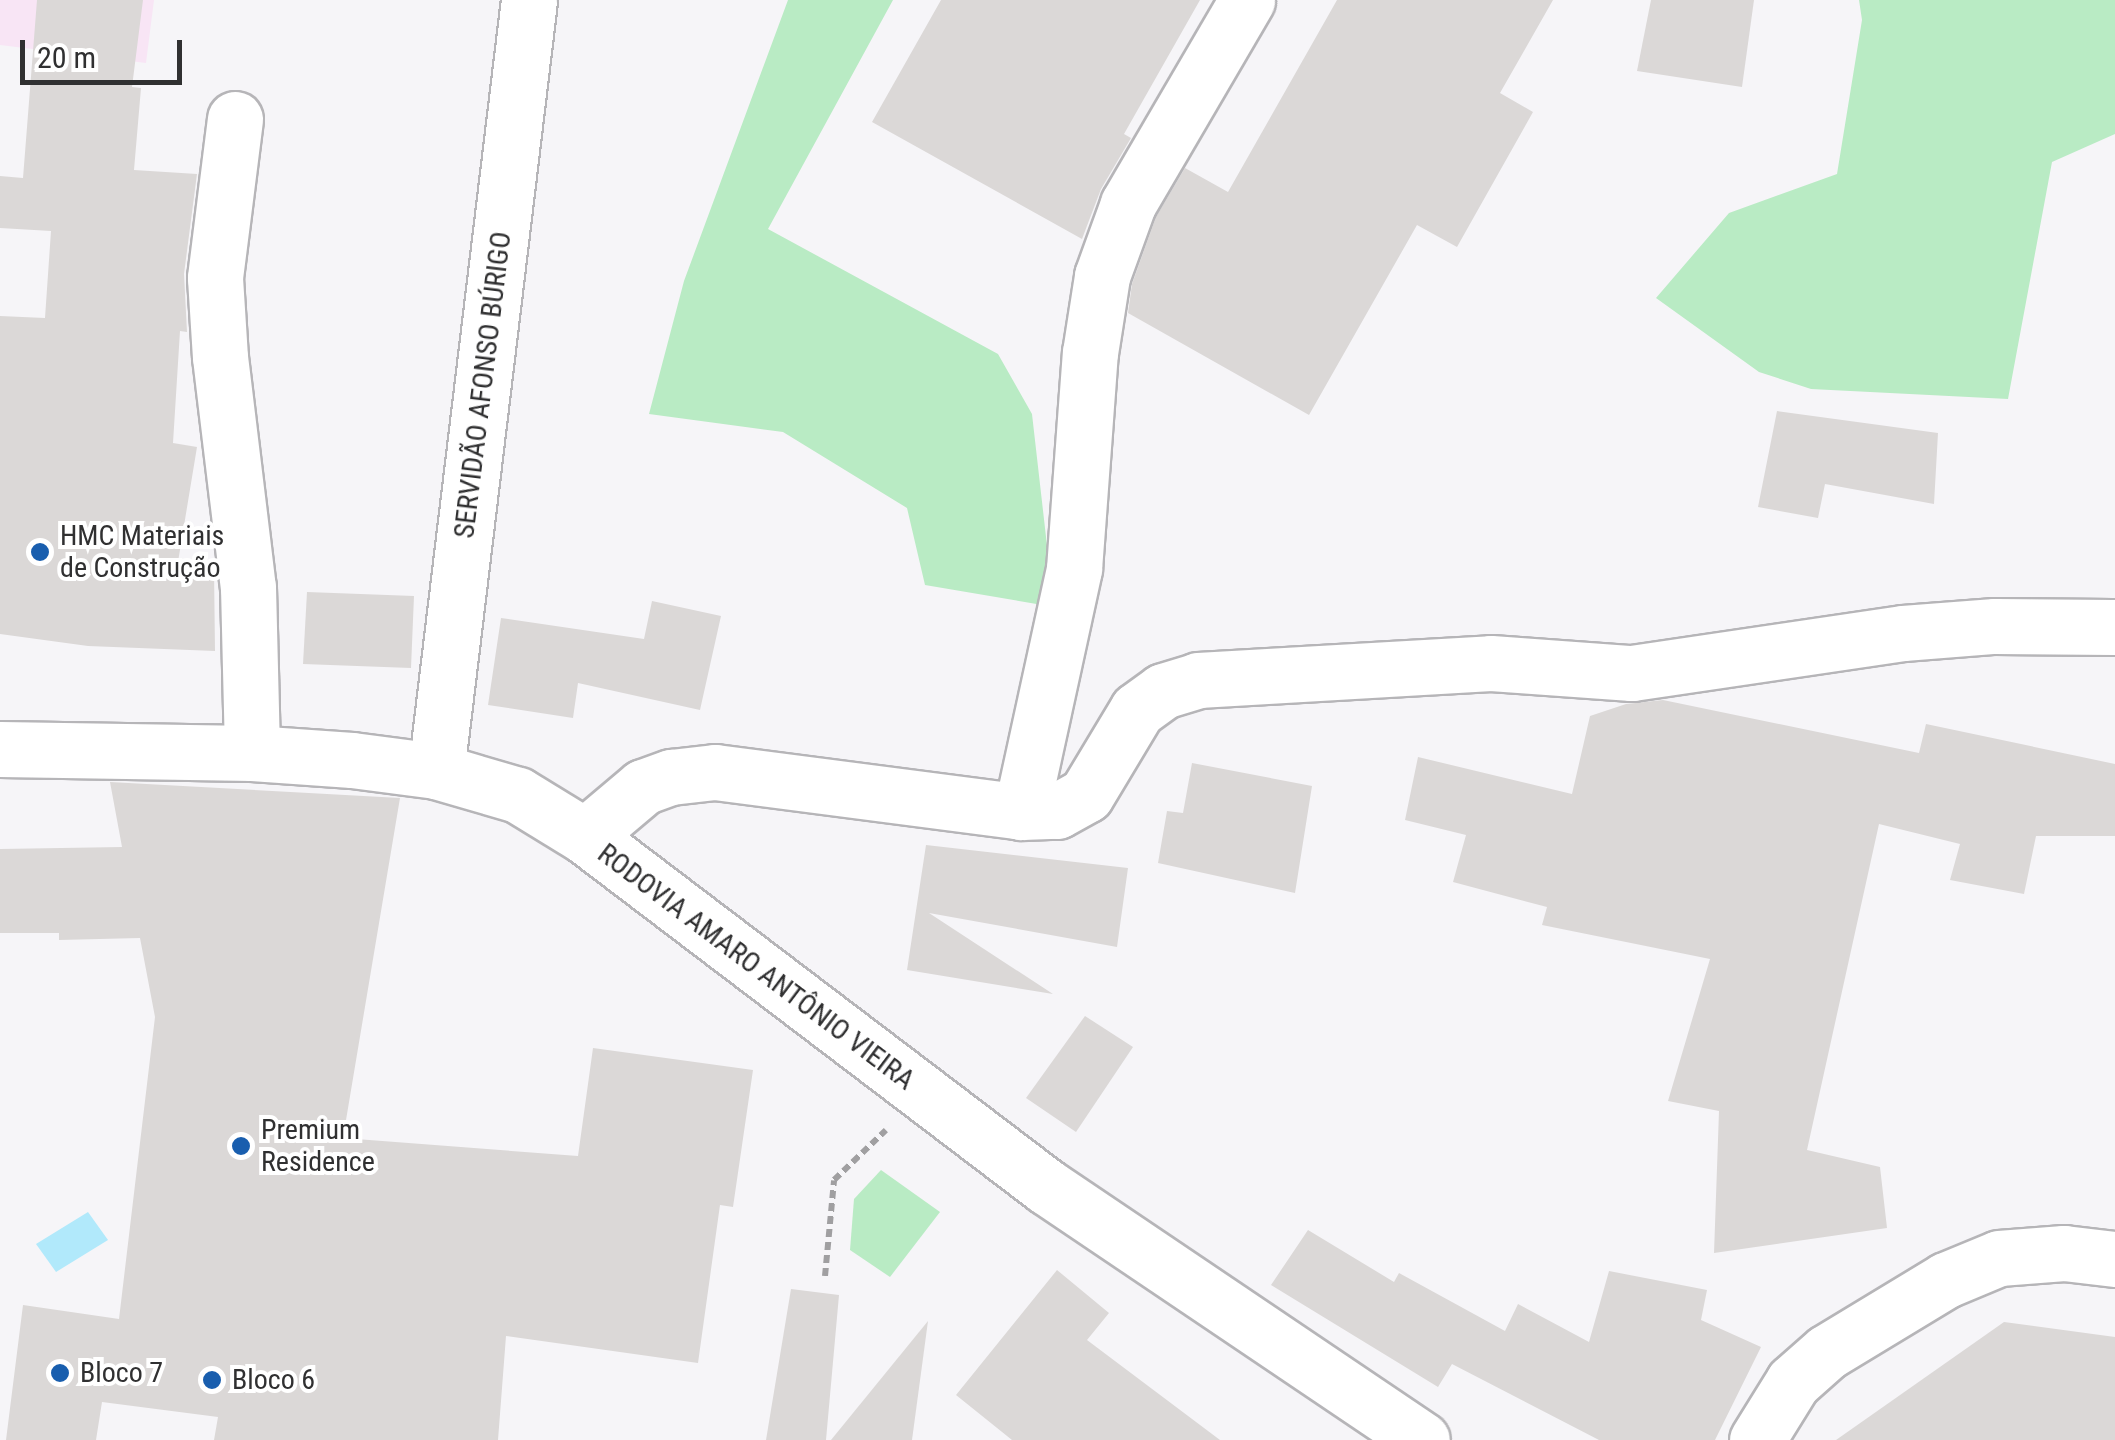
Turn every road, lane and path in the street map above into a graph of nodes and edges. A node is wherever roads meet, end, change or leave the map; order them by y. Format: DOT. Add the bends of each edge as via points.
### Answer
graph roads {
  1 [pos="529,0"];
  2 [pos="1247,0"];
  3 [pos="235,119"];
  4 [pos="2115,627"];
  5 [pos="0,749"];
  6 [pos="252,753"];
  7 [pos="436,771"];
  8 [pos="1021,812"];
  9 [pos="585,836"];
  10 [pos="924,1096"];
  11 [pos="2115,1258"];
  12 [pos="825,1276"];
  13 [pos="1422,1440"];
  14 [pos="1757,1440"];
  1 -- 7 [label="street, SERVIDÃO AFONSO BÚRIGO"];
  2 -- 8 [label="street" via="1128,204 1102,276 1074,569"];
  3 -- 6 [label="street" via="215,278 247,570"];
  4 -- 8 [label="street" via="1902,633 1632,672 1491,663 1198,680 1163,690 1137,710 1086,795 1057,811"];
  5 -- 6 [label="street, RODOVIA AMARO ANTÔNIO VIEIRA"];
  6 -- 7 [label="street, RODOVIA AMARO ANTÔNIO VIEIRA"];
  7 -- 9 [label="street, RODOVIA AMARO ANTÔNIO VIEIRA" via="518,795"];
  8 -- 9 [label="street" via="715,772 642,787"];
  9 -- 10 [label="street, RODOVIA AMARO ANTÔNIO VIEIRA"];
  10 -- 12 [label="path" via="834,1180"];
  10 -- 13 [label="street, RODOVIA AMARO ANTÔNIO VIEIRA" via="1136,1249"];
  11 -- 14 [label="street" via="1999,1258 1946,1280 1827,1352 1793,1382"];
}
